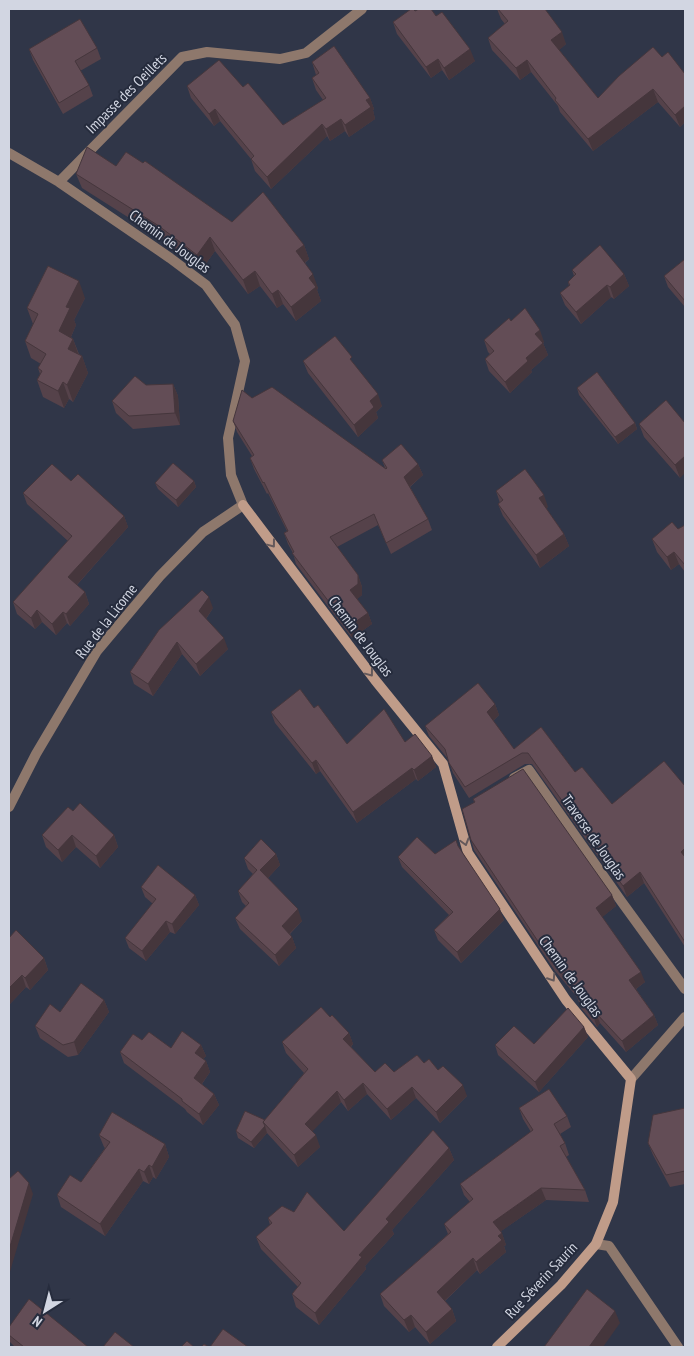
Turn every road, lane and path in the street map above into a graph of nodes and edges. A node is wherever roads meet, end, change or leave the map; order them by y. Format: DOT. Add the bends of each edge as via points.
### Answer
graph roads {
  1 [pos="362,9"];
  2 [pos="9,153"];
  3 [pos="59,182"];
  4 [pos="242,504"];
  5 [pos="505,784"];
  6 [pos="9,807"];
  7 [pos="685,989"];
  8 [pos="685,1017"];
  9 [pos="631,1079"];
  10 [pos="596,1244"];
  11 [pos="497,1347"];
  12 [pos="678,1347"];
  1 -- 3 [label="street, Impasse des Oeillets" via="306,53 280,59 207,52 182,57"];
  2 -- 3 [label="street, Chemin de Jouglas"];
  3 -- 4 [label="street, Chemin de Jouglas" via="206,285 235,325 245,361 228,438 231,475"];
  4 -- 6 [label="street, Rue de la Licorne" via="202,532 160,576 98,651 36,754"];
  4 -- 9 [label="street, Chemin de Jouglas, one-way" via="443,764 461,811 468,853 566,1000"];
  5 -- 7 [label="street, Traverse de Jouglas" via="529,770"];
  8 -- 9 [label="street"];
  9 -- 10 [label="street, Rue Séverin Saurin" via="613,1202"];
  10 -- 11 [label="street, Rue Séverin Saurin" via="561,1285"];
  10 -- 12 [label="street" via="609,1246"];
}
